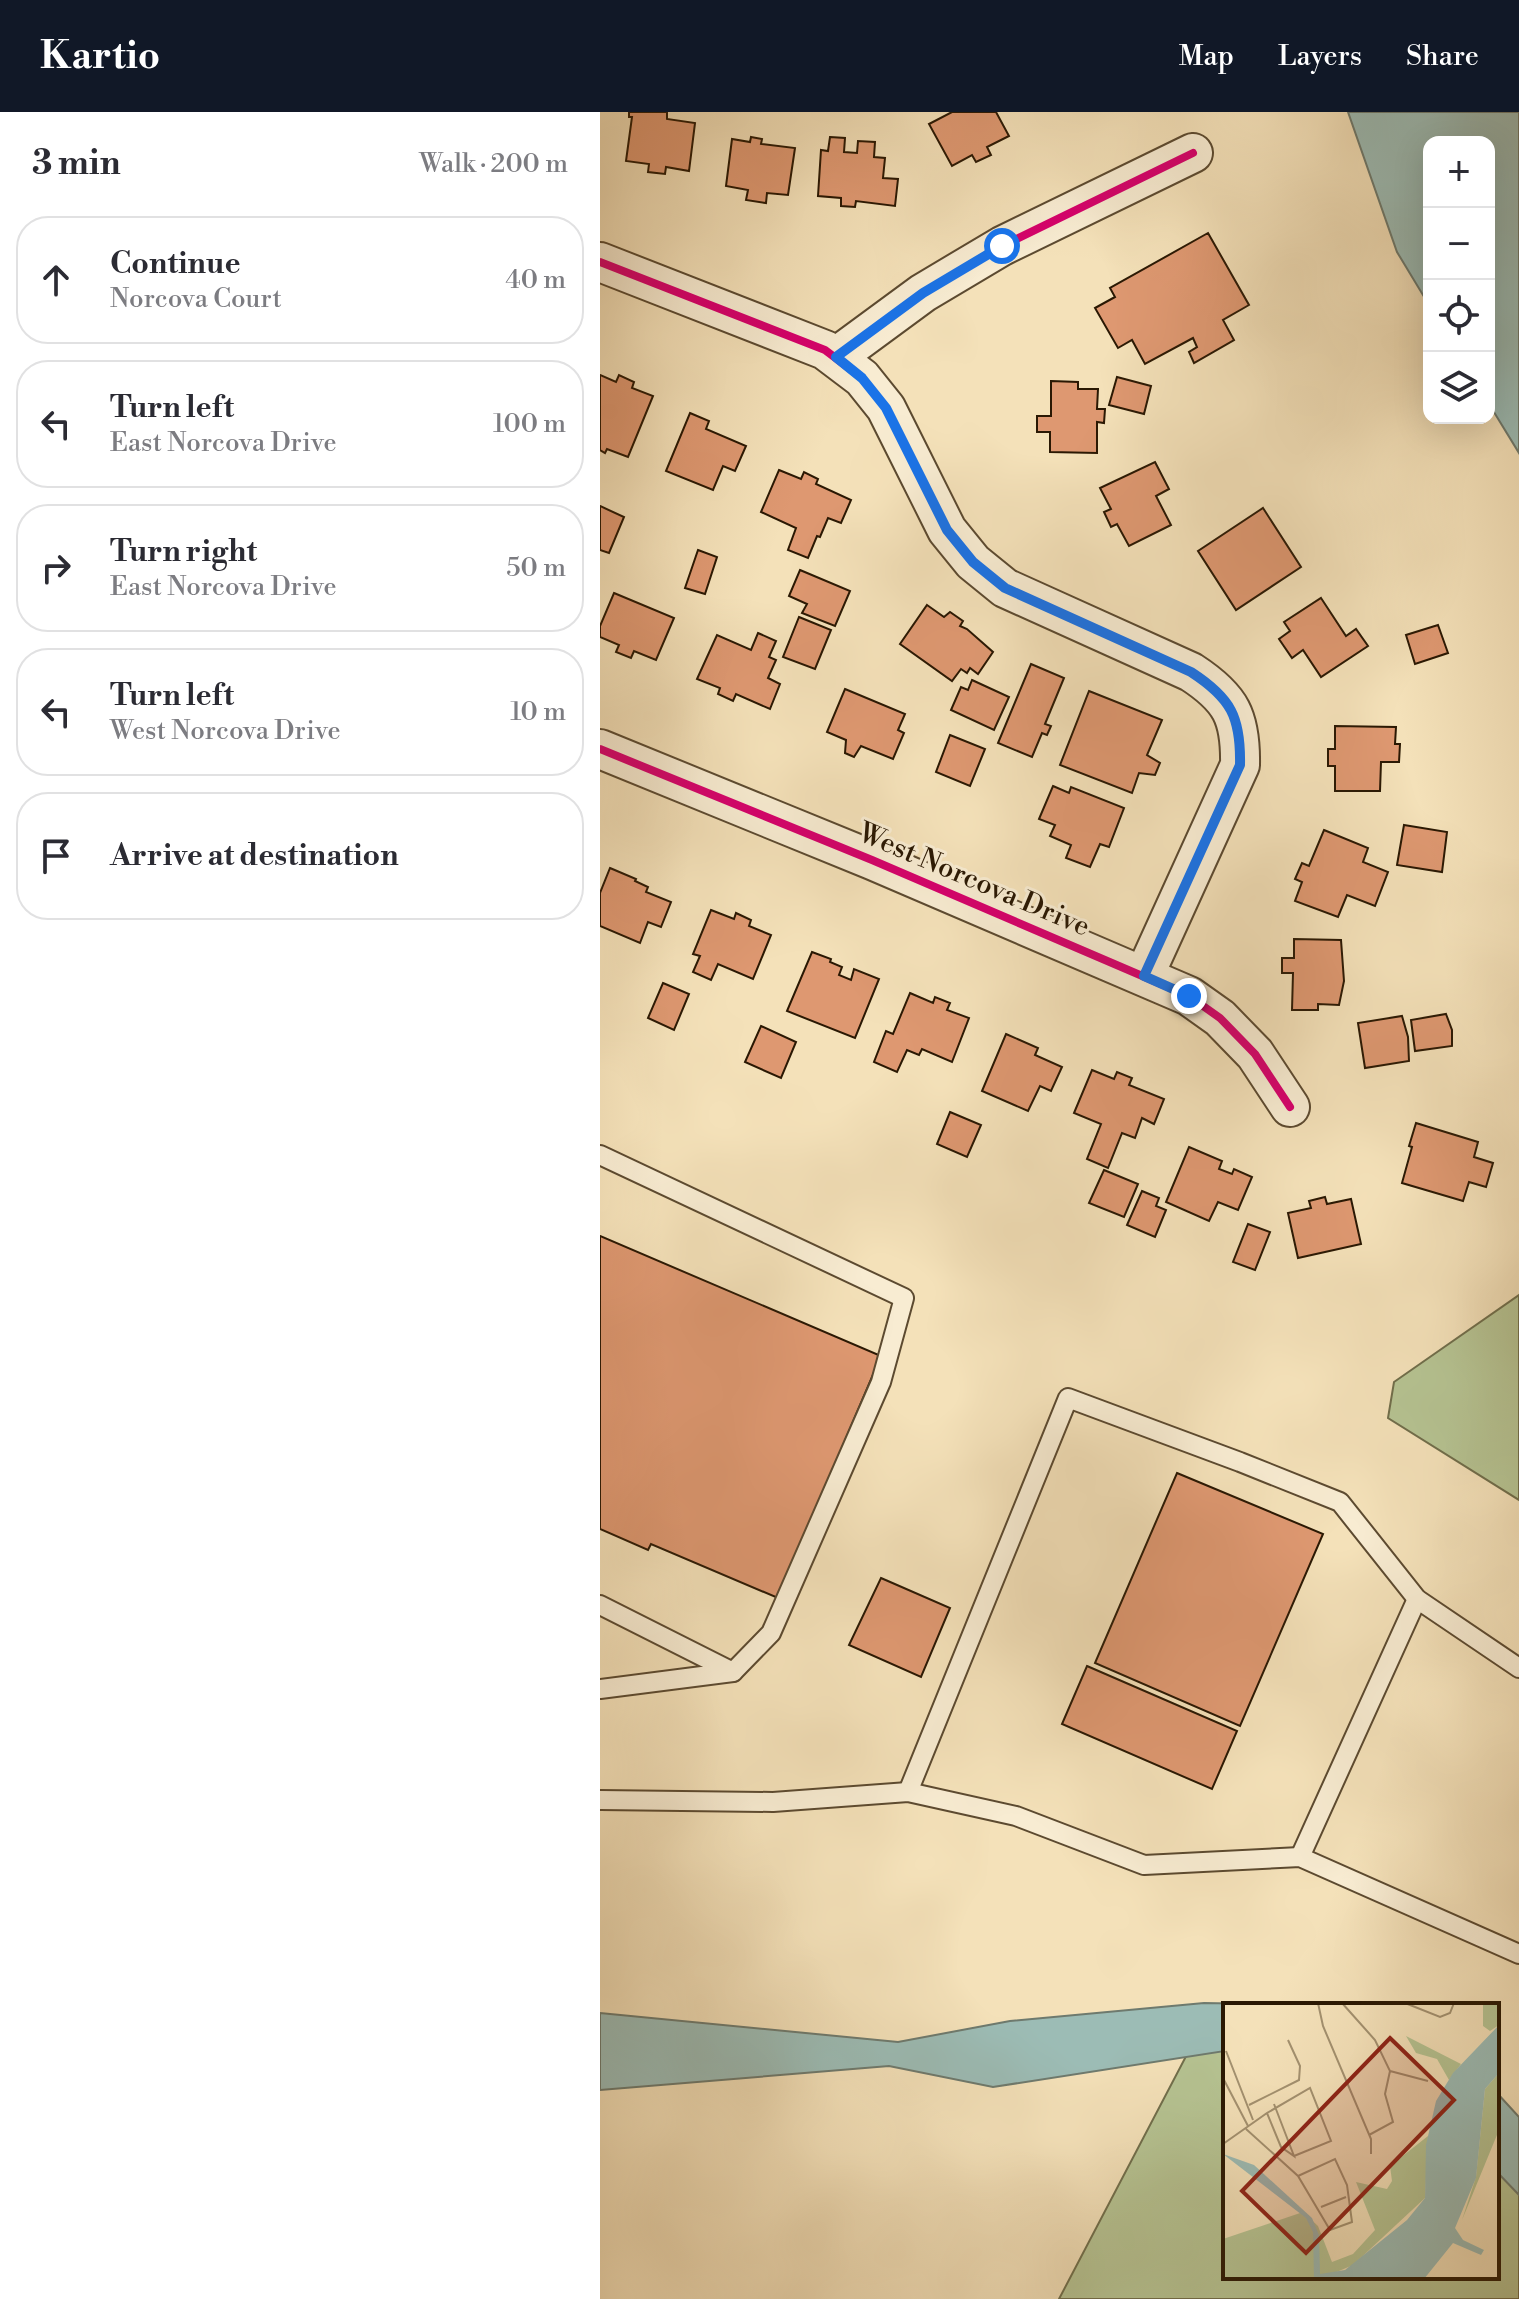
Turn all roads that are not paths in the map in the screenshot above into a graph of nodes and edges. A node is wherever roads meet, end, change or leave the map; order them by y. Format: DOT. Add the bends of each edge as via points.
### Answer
graph roads {
  1 [pos="1193,153"];
  2 [pos="600,262"];
  3 [pos="836,357"];
  4 [pos="600,749"];
  5 [pos="1144,976"];
  6 [pos="1290,1107"];
  7 [pos="600,1155"];
  8 [pos="1417,1599"];
  9 [pos="600,1605"];
  10 [pos="1519,1668"];
  11 [pos="733,1672"];
  12 [pos="600,1689"];
  13 [pos="908,1792"];
  14 [pos="600,1800"];
  15 [pos="1300,1857"];
  16 [pos="1519,1954"];
  1 -- 3 [label="street" via="1002,246 923,293"];
  2 -- 3 [label="street"];
  3 -- 5 [label="street" via="886,408 947,530 973,562 1005,588 1191,672 1214,687 1232,710 1240,736 1240,765"];
  4 -- 5 [label="street, West Norcova Drive"];
  5 -- 6 [label="street, West Norcova Drive" via="1189,996 1220,1018 1255,1054"];
  7 -- 11 [label="lane" via="904,1298 881,1382 771,1633"];
  8 -- 10 [label="lane"];
  8 -- 13 [label="lane" via="1340,1502 1068,1398"];
  8 -- 15 [label="lane"];
  9 -- 11 [label="lane"];
  11 -- 12 [label="lane"];
  13 -- 14 [label="lane" via="773,1802"];
  13 -- 15 [label="lane" via="1016,1816 1144,1865"];
  15 -- 16 [label="lane"];
}
